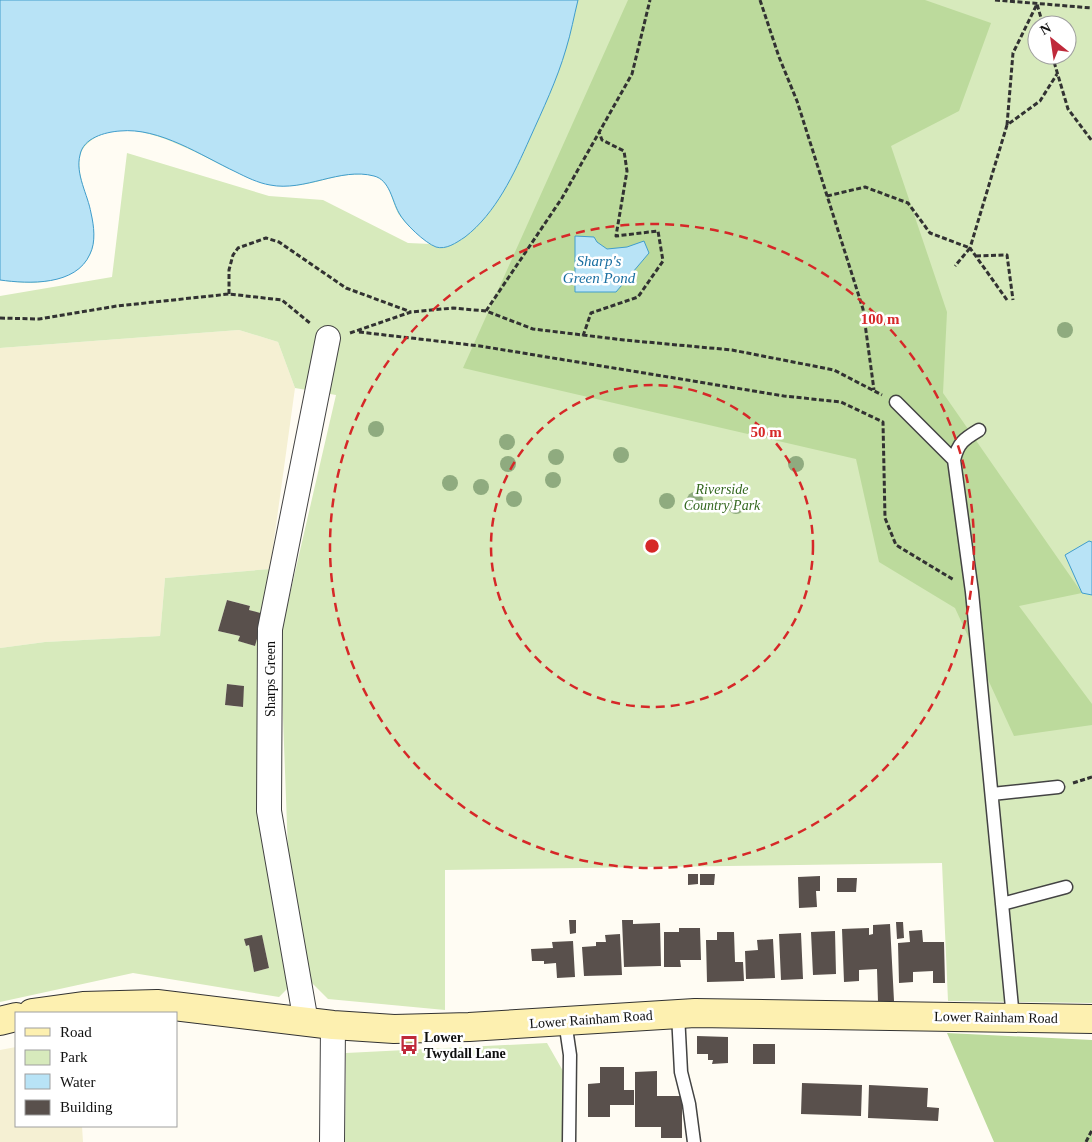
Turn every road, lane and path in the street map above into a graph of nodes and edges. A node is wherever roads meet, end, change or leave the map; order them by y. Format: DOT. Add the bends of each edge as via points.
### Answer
graph roads {
  1 [pos="650,0"];
  2 [pos="760,0"];
  3 [pos="996,0"];
  4 [pos="1037,4"];
  5 [pos="1092,8"];
  6 [pos="1040,15"];
  7 [pos="1055,65"];
  8 [pos="1057,74"];
  9 [pos="1007,125"];
  10 [pos="599,131"];
  11 [pos="1092,141"];
  12 [pos="827,196"];
  13 [pos="970,248"];
  14 [pos="975,256"];
  15 [pos="955,266"];
  16 [pos="229,294"];
  17 [pos="1007,300"];
  18 [pos="1013,300"];
  19 [pos="486,311"];
  20 [pos="411,312"];
  21 [pos="0,318"];
  22 [pos="358,332"];
  23 [pos="584,336"];
  24 [pos="328,338"];
  25 [pos="896,402"];
  26 [pos="979,430"];
  27 [pos="954,460"];
  28 [pos="972,592"];
  29 [pos="1058,787"];
  30 [pos="992,794"];
  31 [pos="1066,887"];
  32 [pos="1002,904"];
  33 [pos="39,1012"];
  34 [pos="678,1014"];
  35 [pos="15,1016"];
  36 [pos="1013,1018"];
  37 [pos="1092,1019"];
  38 [pos="0,1020"];
  39 [pos="565,1021"];
  40 [pos="306,1022"];
  41 [pos="333,1025"];
  42 [pos="1092,1130"];
  43 [pos="332,1142"];
  44 [pos="569,1142"];
  45 [pos="694,1142"];
  46 [pos="1086,1142"];
  1 -- 10 [label="path" via="632,74"];
  2 -- 12 [label="path"];
  3 -- 4 [label="path"];
  4 -- 5 [label="path"];
  4 -- 6 [label="path"];
  4 -- 9 [label="path" via="1013,52"];
  7 -- 8 [label="path"];
  8 -- 9 [label="path" via="1040,101"];
  8 -- 11 [label="path" via="1068,109"];
  9 -- 13 [label="path"];
  10 -- 19 [label="path" via="562,198"];
  10 -- 23 [label="path" via="602,140 624,151 627,163 616,236 658,231 663,261 638,297 591,313"];
  12 -- 13 [label="path" via="865,187 908,203 930,233"];
  12 -- 23 [label="path" via="863,309 874,390 834,370 732,350"];
  13 -- 14 [label="path"];
  13 -- 15 [label="path"];
  14 -- 17 [label="path"];
  14 -- 18 [label="path" via="1007,255"];
  16 -- 20 [label="path" via="228,270 233,255 238,248 266,238 279,242 346,288"];
  16 -- 21 [label="path" via="117,306 39,320"];
  16 -- 24 [label="path" via="282,300"];
  19 -- 20 [label="path" via="453,308"];
  19 -- 23 [label="path" via="533,329"];
  20 -- 22 [label="path"];
  22 -- 24 [label="path"];
  22 -- 28 [label="path" via="480,346 784,396 841,402 883,422 885,518 896,545"];
  24 -- 40 [label="street, Sharps Green" via="270,629 269,812"];
  25 -- 27 [label="lane"];
  26 -- 27 [label="lane" via="957,447"];
  27 -- 28 [label="lane"];
  28 -- 30 [label="lane"];
  29 -- 30 [label="lane"];
  30 -- 32 [label="lane"];
  31 -- 32 [label="lane"];
  32 -- 36 [label="lane"];
  33 -- 40 [label="main road, Lower Rainham Road" via="83,1006 157,1004"];
  34 -- 36 [label="main road, Lower Rainham Road"];
  34 -- 39 [label="main road, Lower Rainham Road"];
  34 -- 45 [label="lane" via="681,1072"];
  35 -- 38 [label="main road"];
  36 -- 37 [label="main road, Lower Rainham Road"];
  39 -- 41 [label="main road, Lower Rainham Road" via="394,1029"];
  39 -- 44 [label="lane" via="570,1055"];
  40 -- 41 [label="main road, Lower Rainham Road"];
  41 -- 43 [label="street"];
  42 -- 46 [label="path"];
}
